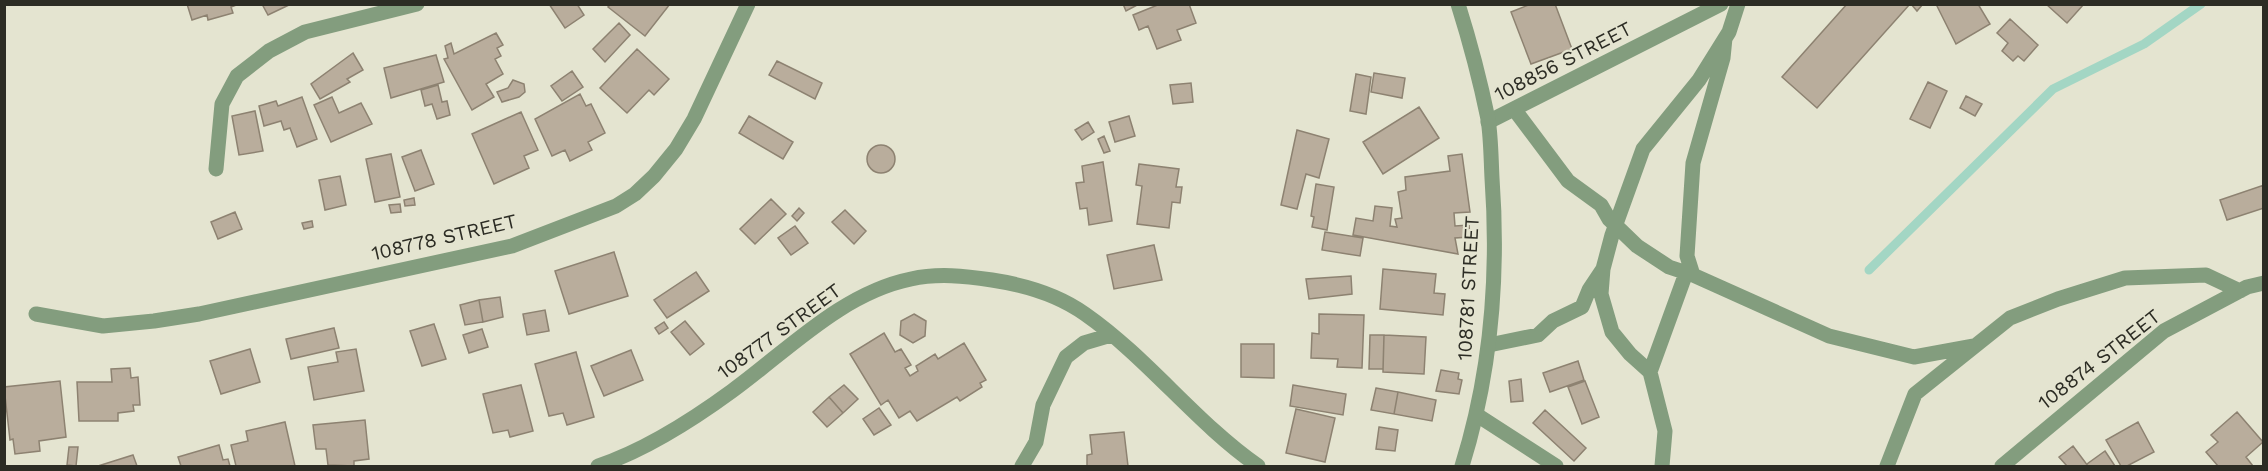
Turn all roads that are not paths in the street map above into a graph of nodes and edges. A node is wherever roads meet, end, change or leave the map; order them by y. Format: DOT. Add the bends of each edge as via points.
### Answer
graph roads {
  1 [pos="417,4"];
  2 [pos="748,4"];
  3 [pos="1458,4"];
  4 [pos="1721,4"];
  5 [pos="1738,4"];
  6 [pos="1725,38"];
  7 [pos="1514,109"];
  8 [pos="1488,122"];
  9 [pos="216,169"];
  10 [pos="1617,225"];
  11 [pos="1603,269"];
  12 [pos="1690,274"];
  13 [pos="2264,283"];
  14 [pos="2240,291"];
  15 [pos="36,314"];
  16 [pos="1111,335"];
  17 [pos="1489,345"];
  18 [pos="1977,345"];
  19 [pos="1650,372"];
  20 [pos="1477,415"];
  21 [pos="598,466"];
  22 [pos="1022,466"];
  23 [pos="1258,466"];
  24 [pos="1462,466"];
  25 [pos="1556,466"];
  26 [pos="1662,466"];
  27 [pos="1887,466"];
  28 [pos="2002,466"];
  1 -- 9 [label="street" via="305,32 269,51 237,76 222,104"];
  2 -- 15 [label="street, 108778 STREET" via="676,149 654,176 616,206 512,246 199,314 103,326"];
  3 -- 8 [label="street, 108781 STREET"];
  4 -- 7 [label="street, 108856 STREET"];
  5 -- 6 [label="street"];
  6 -- 10 [label="street" via="1699,80 1643,149"];
  6 -- 12 [label="street" via="1723,58 1693,163"];
  7 -- 8 [label="street, 108856 STREET"];
  7 -- 10 [label="street" via="1568,181 1601,205"];
  8 -- 17 [label="street, 108781 STREET" via="1496,239"];
  10 -- 11 [label="street"];
  10 -- 12 [label="street" via="1636,246 1669,267"];
  11 -- 17 [label="street" via="1582,307 1575,312 1553,321 1538,335"];
  11 -- 19 [label="street" via="1601,294 1612,332"];
  12 -- 18 [label="street" via="1840,339 1914,357"];
  12 -- 19 [label="street"];
  13 -- 14 [label="street, 108874 STREET"];
  14 -- 18 [label="street" via="2206,275 2125,278 2010,318"];
  14 -- 28 [label="street, 108874 STREET" via="2164,331"];
  16 -- 21 [label="street, 108777 STREET" via="1056,297 1034,289 964,276 909,279 840,310 668,434"];
  16 -- 22 [label="street" via="1084,343 1066,357 1043,405 1036,442"];
  16 -- 23 [label="street, 108777 STREET" via="1213,430"];
  17 -- 20 [label="street, 108781 STREET"];
  18 -- 27 [label="street" via="1915,394"];
  19 -- 26 [label="street" via="1665,431"];
  20 -- 24 [label="street, 108781 STREET"];
  20 -- 25 [label="street"];
}
